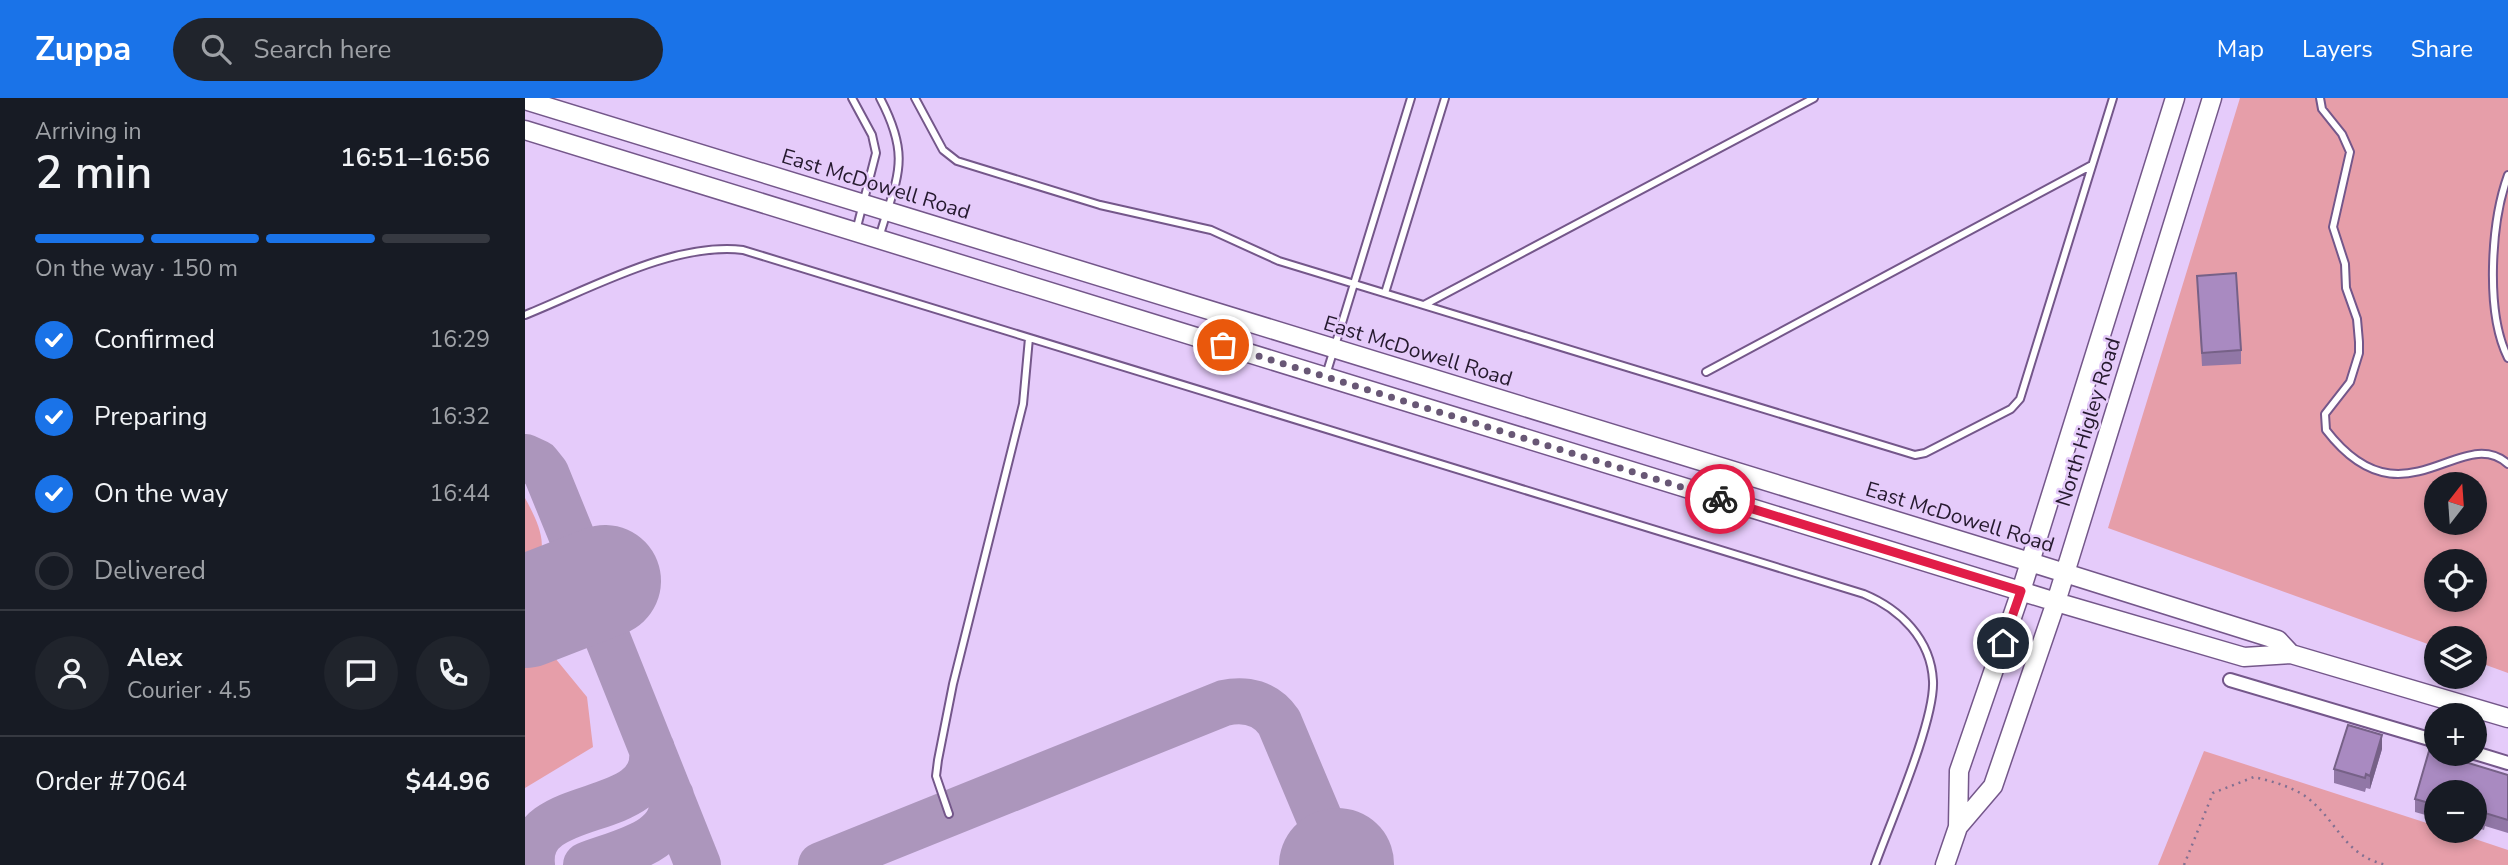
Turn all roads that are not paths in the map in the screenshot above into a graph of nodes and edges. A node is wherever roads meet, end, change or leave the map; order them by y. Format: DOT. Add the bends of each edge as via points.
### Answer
graph roads {
  1 [pos="852,98"];
  2 [pos="880,98"];
  3 [pos="915,98"];
  4 [pos="1411,98"];
  5 [pos="1445,98"];
  6 [pos="1814,98"];
  7 [pos="2113,98"];
  8 [pos="2175,98"];
  9 [pos="2212,98"];
  10 [pos="2320,98"];
  11 [pos="525,100"];
  12 [pos="525,130"];
  13 [pos="2092,165"];
  14 [pos="2508,174"];
  15 [pos="864,204"];
  16 [pos="887,211"];
  17 [pos="855,232"];
  18 [pos="879,239"];
  19 [pos="1354,284"];
  20 [pos="1385,293"];
  21 [pos="1424,305"];
  22 [pos="525,315"];
  23 [pos="1029,338"];
  24 [pos="1334,349"];
  25 [pos="2508,358"];
  26 [pos="1706,372"];
  27 [pos="1325,377"];
  28 [pos="2508,464"];
  29 [pos="2030,562"];
  30 [pos="2064,573"];
  31 [pos="2021,591"];
  32 [pos="2056,602"];
  33 [pos="2291,654"];
  34 [pos="2230,680"];
  35 [pos="2508,718"];
  36 [pos="2424,737"];
  37 [pos="2487,757"];
  38 [pos="2508,763"];
  39 [pos="949,814"];
  40 [pos="1958,827"];
  41 [pos="1875,865"];
  42 [pos="1944,865"];
  1 -- 15 [label="lane" via="876,147"];
  2 -- 16 [label="lane" via="900,149"];
  3 -- 19 [label="lane" via="943,150 957,160 1100,205 1211,230 1270,257"];
  4 -- 19 [label="lane"];
  5 -- 20 [label="lane"];
  6 -- 21 [label="lane"];
  7 -- 13 [label="lane"];
  8 -- 29 [label="main road, North Higley Road"];
  9 -- 30 [label="main road, North Higley Road"];
  10 -- 28 [label="lane" via="2322,109 2350,152 2333,227 2359,342 2350,382 2325,414 2326,430 2363,466 2380,473 2403,475 2484,453"];
  11 -- 15 [label="main road, East McDowell Road"];
  12 -- 17 [label="main road, East McDowell Road"];
  13 -- 21 [label="lane" via="2020,399 2011,409 1920,455"];
  13 -- 26 [label="lane"];
  14 -- 25 [label="lane" via="2499,203 2491,280"];
  15 -- 16 [label="main road, East McDowell Road"];
  15 -- 17 [label="lane"];
  16 -- 18 [label="lane"];
  16 -- 24 [label="main road, East McDowell Road"];
  17 -- 18 [label="main road, East McDowell Road"];
  18 -- 27 [label="main road, East McDowell Road"];
  19 -- 20 [label="lane"];
  19 -- 24 [label="lane"];
  20 -- 21 [label="lane"];
  22 -- 23 [label="lane" via="671,256 714,248 768,257"];
  23 -- 39 [label="lane" via="1023,404 938,760 936,775"];
  23 -- 41 [label="lane" via="1882,601 1898,612 1919,640 1933,681 1927,714"];
  24 -- 27 [label="lane"];
  24 -- 29 [label="main road, East McDowell Road"];
  27 -- 31 [label="main road, East McDowell Road"];
  29 -- 30 [label="main road, East McDowell Road"];
  29 -- 31 [label="main road, North Higley Road"];
  30 -- 32 [label="main road, North Higley Road"];
  30 -- 33 [label="main road, East McDowell Road" via="2278,640"];
  31 -- 32 [label="main road, East McDowell Road"];
  31 -- 40 [label="main road, North Higley Road" via="1959,771"];
  32 -- 33 [label="main road, East McDowell Road" via="2244,657"];
  32 -- 40 [label="main road, North Higley Road" via="1993,786"];
  33 -- 35 [label="main road, East McDowell Road"];
  34 -- 36 [label="street"];
  37 -- 38 [label="street"];
  40 -- 42 [label="main road, North Higley Road"];
}
